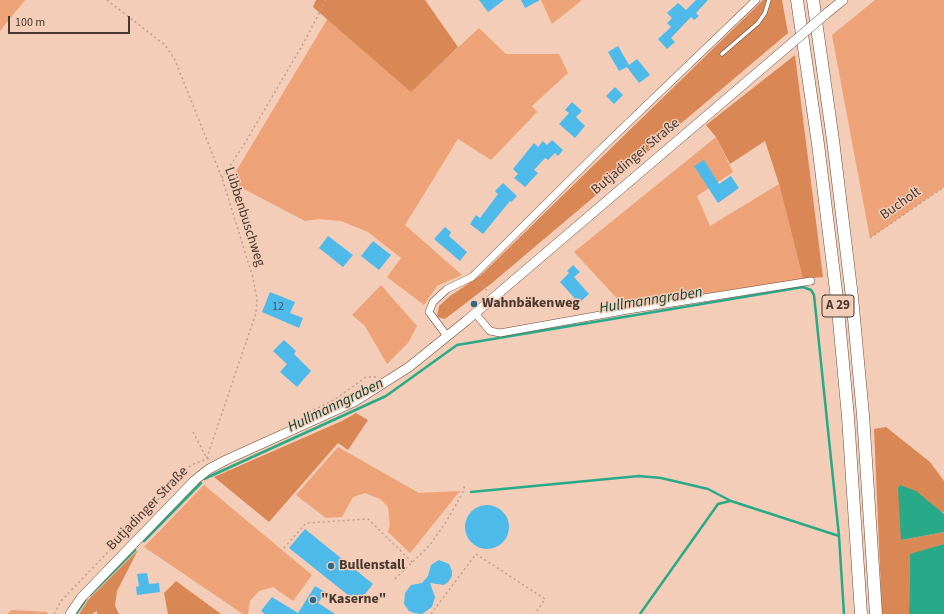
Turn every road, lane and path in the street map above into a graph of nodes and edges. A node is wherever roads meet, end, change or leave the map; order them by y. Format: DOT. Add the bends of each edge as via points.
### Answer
graph roads {
  1 [pos="107,0"];
  2 [pos="326,0"];
  3 [pos="756,0"];
  4 [pos="769,0"];
  5 [pos="797,0"];
  6 [pos="813,0"];
  7 [pos="843,0"];
  8 [pos="722,54"];
  9 [pos="222,178"];
  10 [pos="944,187"];
  11 [pos="870,238"];
  12 [pos="479,281"];
  13 [pos="812,281"];
  14 [pos="489,292"];
  15 [pos="475,313"];
  16 [pos="447,336"];
  17 [pos="193,432"];
  18 [pos="206,458"];
  19 [pos="209,469"];
  20 [pos="465,485"];
  21 [pos="284,548"];
  22 [pos="412,562"];
  23 [pos="395,579"];
  24 [pos="70,614"];
  25 [pos="431,614"];
  26 [pos="536,614"];
  27 [pos="861,614"];
  28 [pos="876,614"];
  1 -- 9 [label="path, Lübbenbuschweg" via="165,45 176,60"];
  2 -- 9 [label="path" via="303,44"];
  3 -- 16 [label="street, Butjadinger Straße" via="472,277 447,289 433,302 429,312"];
  4 -- 8 [label="lane" via="765,13 758,23"];
  5 -- 27 [label="highway, A 29" via="837,299"];
  6 -- 28 [label="highway, A 29" via="852,297 864,422"];
  7 -- 15 [label="street, Butjadinger Straße, bridge"];
  9 -- 18 [label="path, Lübbenbuschweg" via="257,299 256,313"];
  10 -- 11 [label="path, Bucholt"];
  12 -- 14 [label="path"];
  13 -- 15 [label="street" via="500,332 490,331"];
  15 -- 16 [label="street, Butjadinger Straße"];
  16 -- 19 [label="street, Butjadinger Straße" via="389,380 359,399"];
  17 -- 18 [label="path"];
  18 -- 19 [label="path"];
  19 -- 24 [label="street, Butjadinger Straße" via="191,483 81,598"];
  20 -- 22 [label="path" via="446,522 430,545"];
  21 -- 22 [label="path" via="306,523 368,519"];
  22 -- 23 [label="path"];
  25 -- 26 [label="path" via="476,554 545,599"];
}
